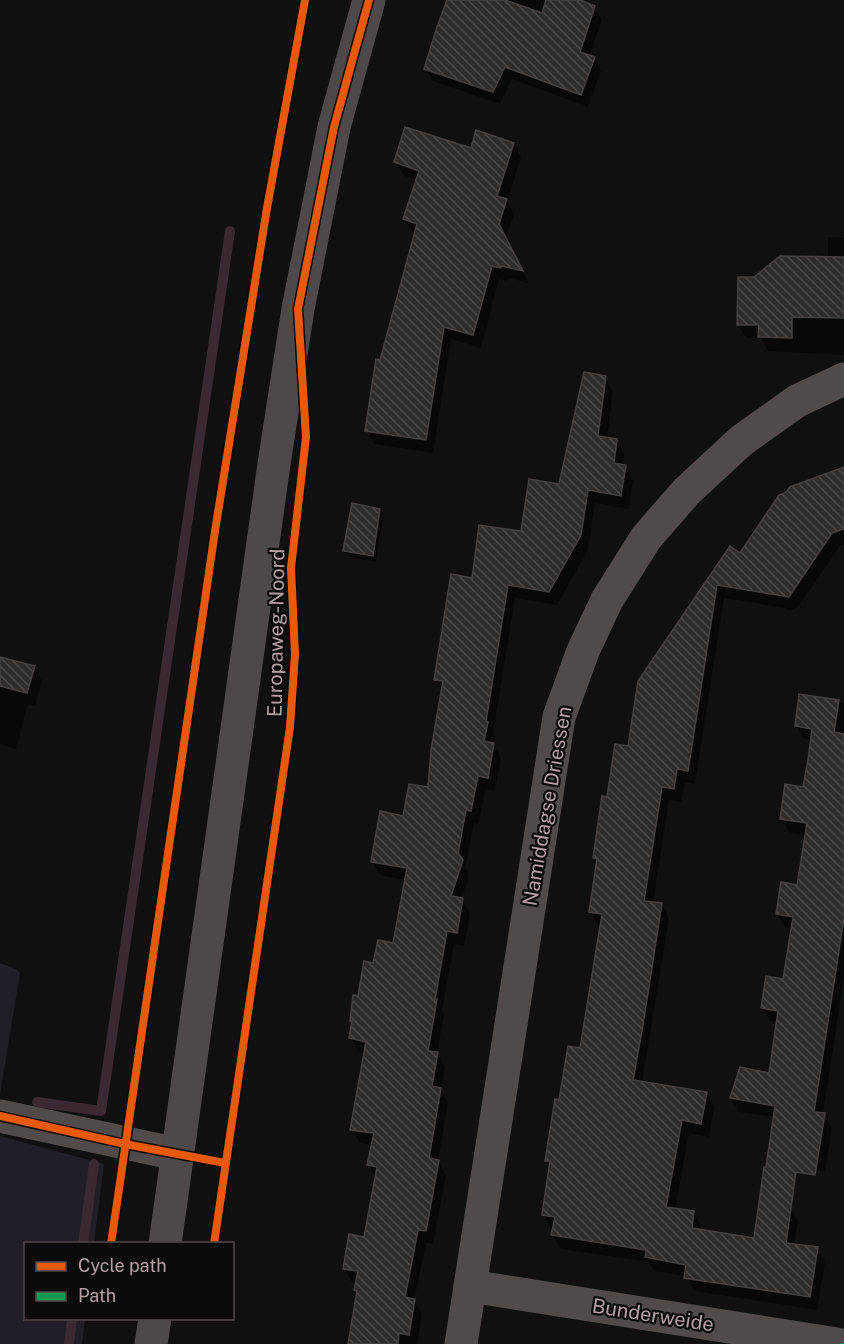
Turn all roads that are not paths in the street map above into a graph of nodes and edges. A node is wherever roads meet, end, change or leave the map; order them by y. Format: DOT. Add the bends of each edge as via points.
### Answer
graph roads {
  1 [pos="369,0"];
  2 [pos="844,379"];
  3 [pos="0,1116"];
  4 [pos="177,1154"];
  5 [pos="165,1242"];
  6 [pos="470,1286"];
  7 [pos="155,1320"];
  8 [pos="151,1344"];
  9 [pos="461,1344"];
  10 [pos="837,1344"];
  1 -- 4 [label="street, Europaweg-Noord" via="334,128 298,309"];
  2 -- 6 [label="street, Namiddagse Driessen" via="797,401 760,427 687,490 646,537 607,600 583,651 559,717"];
  3 -- 4 [label="street"];
  4 -- 5 [label="street, Europaweg-Noord"];
  6 -- 9 [label="street, Namiddagse Driessen"];
  6 -- 10 [label="street, Bunderweide"];
  7 -- 8 [label="street"];
}
